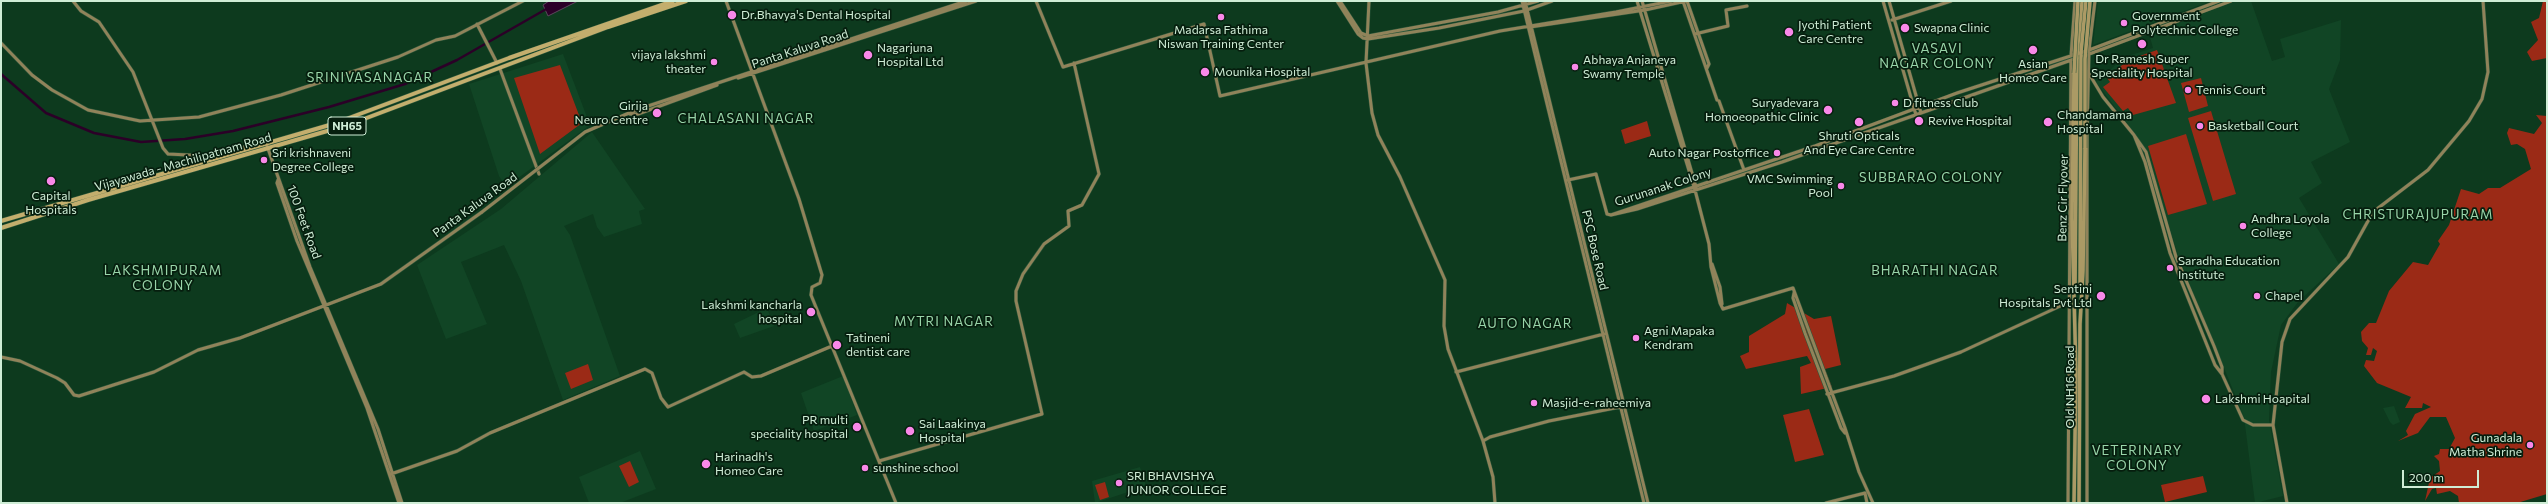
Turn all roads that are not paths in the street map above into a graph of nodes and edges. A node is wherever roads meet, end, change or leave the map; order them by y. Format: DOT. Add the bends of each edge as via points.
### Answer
graph roads {
  1 [pos="73,1"];
  2 [pos="523,1"];
  3 [pos="673,1"];
  4 [pos="686,1"];
  5 [pos="726,1"];
  6 [pos="966,1"];
  7 [pos="976,1"];
  8 [pos="1036,1"];
  9 [pos="1336,1"];
  10 [pos="1340,1"];
  11 [pos="1369,1"];
  12 [pos="1523,1"];
  13 [pos="1538,1"];
  14 [pos="1552,1"];
  15 [pos="1637,1"];
  16 [pos="1642,1"];
  17 [pos="1670,1"];
  18 [pos="1685,1"];
  19 [pos="1883,1"];
  20 [pos="1889,1"];
  21 [pos="1951,1"];
  22 [pos="2075,1"];
  23 [pos="2078,1"];
  24 [pos="2082,1"];
  25 [pos="2086,1"];
  26 [pos="2090,1"];
  27 [pos="2095,1"];
  28 [pos="2219,1"];
  29 [pos="2232,1"];
  30 [pos="2483,1"];
  31 [pos="1524,6"];
  32 [pos="1747,6"];
  33 [pos="1644,9"];
  34 [pos="1525,10"];
  35 [pos="1639,10"];
  36 [pos="1894,19"];
  37 [pos="1889,21"];
  38 [pos="477,24"];
  39 [pos="1526,26"];
  40 [pos="1531,26"];
  41 [pos="1697,34"];
  42 [pos="1368,38"];
  43 [pos="1,43"];
  44 [pos="2089,52"];
  45 [pos="2079,55"];
  46 [pos="2071,56"];
  47 [pos="2071,60"];
  48 [pos="497,63"];
  49 [pos="1074,63"];
  50 [pos="1366,63"];
  51 [pos="500,68"];
  52 [pos="2088,72"];
  53 [pos="753,73"];
  54 [pos="2016,77"];
  55 [pos="1919,108"];
  56 [pos="1914,110"];
  57 [pos="1921,113"];
  58 [pos="1916,115"];
  59 [pos="152,119"];
  60 [pos="291,136"];
  61 [pos="2134,136"];
  62 [pos="292,142"];
  63 [pos="266,143"];
  64 [pos="267,148"];
  65 [pos="202,157"];
  66 [pos="1778,158"];
  67 [pos="1779,162"];
  68 [pos="190,164"];
  69 [pos="1744,170"];
  70 [pos="539,174"];
  71 [pos="1564,180"];
  72 [pos="1569,180"];
  73 [pos="1695,188"];
  74 [pos="1,221"];
  75 [pos="1,228"];
  76 [pos="2083,270"];
  77 [pos="2072,276"];
  78 [pos="1794,293"];
  79 [pos="2069,302"];
  80 [pos="325,305"];
  81 [pos="2081,307"];
  82 [pos="2074,310"];
  83 [pos="1606,334"];
  84 [pos="1602,335"];
  85 [pos="832,346"];
  86 [pos="1,357"];
  87 [pos="1456,372"];
  88 [pos="2069,373"];
  89 [pos="2222,374"];
  90 [pos="2075,391"];
  91 [pos="1832,393"];
  92 [pos="1828,394"];
  93 [pos="1625,406"];
  94 [pos="1620,408"];
  95 [pos="2273,425"];
  96 [pos="1845,433"];
  97 [pos="1483,442"];
  98 [pos="879,461"];
  99 [pos="392,474"];
  100 [pos="1866,489"];
  101 [pos="1865,493"];
  102 [pos="399,503"];
  103 [pos="402,503"];
  104 [pos="896,503"];
  105 [pos="1495,503"];
  106 [pos="1644,503"];
  107 [pos="1648,503"];
  108 [pos="1826,503"];
  109 [pos="1867,503"];
  110 [pos="1873,503"];
  111 [pos="2068,503"];
  112 [pos="2074,503"];
  113 [pos="2079,503"];
  114 [pos="2087,503"];
  115 [pos="2287,503"];
  1 -- 59 [label="street" via="81,11 96,19 106,31 133,72"];
  2 -- 38 [label="street"];
  3 -- 48 [label="highway, Vijayawada - Machilipatnam Road / NH65"];
  4 -- 51 [label="highway, Vijayawada - Machilipatnam Road / NH65"];
  5 -- 53 [label="street"];
  6 -- 53 [label="street, Panta Kaluva Road"];
  7 -- 53 [label="street, Panta Kaluva Road"];
  8 -- 49 [label="street" via="1064,67"];
  9 -- 42 [label="street" via="1358,34 1362,38"];
  10 -- 42 [label="street" via="1361,33"];
  11 -- 42 [label="street"];
  12 -- 31 [label="street, PSC Bose Road"];
  13 -- 31 [label="street"];
  14 -- 34 [label="street"];
  15 -- 35 [label="street"];
  16 -- 33 [label="street"];
  17 -- 33 [label="street"];
  18 -- 33 [label="street"];
  18 -- 41 [label="street"];
  19 -- 37 [label="street"];
  20 -- 36 [label="street"];
  21 -- 36 [label="street"];
  22 -- 46 [label="street"];
  23 -- 77 [label="main road, Benz Cir Flyover, bridge" via="2074,73"];
  24 -- 45 [label="main road"];
  25 -- 45 [label="main road"];
  26 -- 76 [label="main road, Benz Cir Flyover, bridge" via="2085,59"];
  27 -- 44 [label="street"];
  28 -- 44 [label="street"];
  29 -- 44 [label="street"];
  30 -- 95 [label="street" via="2488,72 2482,99 2463,130 2428,170 2374,212 2348,257 2290,319 2282,342"];
  31 -- 34 [label="street, PSC Bose Road"];
  31 -- 42 [label="street"];
  32 -- 41 [label="street" via="1726,10 1728,26"];
  33 -- 35 [label="street"];
  33 -- 73 [label="street"];
  34 -- 39 [label="street, PSC Bose Road"];
  34 -- 40 [label="street, PSC Bose Road"];
  34 -- 42 [label="street" via="1412,33"];
  35 -- 40 [label="street"];
  35 -- 73 [label="street"];
  36 -- 37 [label="street"];
  36 -- 55 [label="street"];
  37 -- 56 [label="street"];
  38 -- 48 [label="street"];
  38 -- 59 [label="street" via="450,38 436,40 402,56 281,95 199,117"];
  39 -- 40 [label="street"];
  39 -- 50 [label="street"];
  39 -- 71 [label="street, PSC Bose Road"];
  40 -- 72 [label="street, PSC Bose Road"];
  41 -- 69 [label="street"];
  42 -- 50 [label="street"];
  43 -- 59 [label="street" via="32,75 88,110 123,119"];
  44 -- 45 [label="street"];
  44 -- 52 [label="street"];
  45 -- 46 [label="street"];
  45 -- 47 [label="street"];
  45 -- 81 [label="main road"];
  45 -- 82 [label="main road"];
  46 -- 54 [label="street"];
  47 -- 54 [label="street"];
  47 -- 79 [label="street"];
  48 -- 60 [label="highway, Vijayawada - Machilipatnam Road / NH65" via="390,104"];
  49 -- 50 [label="street" via="1204,24 1220,96"];
  49 -- 98 [label="street" via="1099,174 1082,205 1068,212 1070,226 1044,244 1023,274 1016,291 1016,301 1042,414"];
  50 -- 87 [label="street" via="1372,113 1378,135 1400,177 1445,280 1445,339"];
  51 -- 62 [label="highway, Vijayawada - Machilipatnam Road / NH65" via="393,110"];
  51 -- 70 [label="street"];
  52 -- 61 [label="street"];
  52 -- 114 [label="street" via="2085,259"];
  53 -- 80 [label="street, Panta Kaluva Road, bridge" via="636,110 585,132 387,281"];
  53 -- 85 [label="street" via="799,199 822,276 820,283 812,287 811,295"];
  54 -- 55 [label="street, Gurunanak Colony" via="1957,93"];
  54 -- 57 [label="street, Gurunanak Colony"];
  55 -- 56 [label="street, Gurunanak Colony"];
  55 -- 57 [label="street"];
  56 -- 58 [label="street"];
  56 -- 66 [label="street, Gurunanak Colony"];
  57 -- 58 [label="street, Gurunanak Colony"];
  58 -- 67 [label="street, Gurunanak Colony"];
  59 -- 65 [label="street" via="165,152 172,156"];
  60 -- 62 [label="highway"];
  60 -- 63 [label="highway, Vijayawada - Machilipatnam Road / NH65"];
  61 -- 89 [label="street" via="2149,175 2170,253 2215,365"];
  61 -- 89 [label="street" via="2146,152 2176,257 2222,366"];
  62 -- 64 [label="highway, Vijayawada - Machilipatnam Road / NH65"];
  63 -- 64 [label="street, 100 Feet Road"];
  63 -- 65 [label="street" via="260,142"];
  63 -- 68 [label="highway, Vijayawada - Machilipatnam Road / NH65"];
  64 -- 75 [label="highway, Vijayawada - Machilipatnam Road / NH65"];
  64 -- 80 [label="street, 100 Feet Road"];
  65 -- 68 [label="highway"];
  66 -- 67 [label="street"];
  66 -- 69 [label="street, Gurunanak Colony"];
  67 -- 73 [label="street, Gurunanak Colony"];
  68 -- 74 [label="highway, Vijayawada - Machilipatnam Road / NH65"];
  69 -- 73 [label="street, Gurunanak Colony"];
  71 -- 72 [label="street"];
  71 -- 84 [label="street, PSC Bose Road"];
  72 -- 73 [label="street, Gurunanak Colony" via="1596,174 1607,214 1611,215 1637,209"];
  72 -- 83 [label="street, PSC Bose Road"];
  73 -- 78 [label="street" via="1716,292 1723,308 1793,288"];
  76 -- 81 [label="main road, Old NH16 Road"];
  77 -- 82 [label="main road, Old NH16 Road"];
  78 -- 91 [label="street"];
  78 -- 92 [label="street" via="1795,306"];
  79 -- 88 [label="street"];
  79 -- 91 [label="street" via="1961,352 1894,376"];
  80 -- 86 [label="street, Panta Kaluva Road" via="240,338 198,350 154,372 77,397 57,378 20,361"];
  80 -- 99 [label="street, 100 Feet Road" via="372,411"];
  81 -- 113 [label="main road, Old NH16 Road"];
  82 -- 90 [label="main road, Old NH16 Road"];
  83 -- 84 [label="street"];
  83 -- 93 [label="street, PSC Bose Road"];
  84 -- 87 [label="street"];
  84 -- 94 [label="street, PSC Bose Road"];
  85 -- 98 [label="street"];
  85 -- 99 [label="street" via="761,376 752,377 744,372 668,406 651,372 645,369 488,434 457,451"];
  87 -- 97 [label="street"];
  88 -- 90 [label="street"];
  88 -- 111 [label="street"];
  89 -- 95 [label="street" via="2243,420 2252,425"];
  90 -- 112 [label="main road, Old NH16 Road"];
  91 -- 92 [label="street"];
  91 -- 96 [label="street"];
  92 -- 96 [label="street"];
  93 -- 94 [label="street"];
  93 -- 107 [label="street, PSC Bose Road"];
  94 -- 97 [label="street" via="1549,421 1490,437"];
  94 -- 106 [label="street, PSC Bose Road"];
  95 -- 115 [label="street"];
  96 -- 100 [label="street"];
  97 -- 105 [label="street" via="1493,477"];
  98 -- 104 [label="street"];
  99 -- 102 [label="street, 100 Feet Road"];
  99 -- 103 [label="street, 100 Feet Road"];
  100 -- 101 [label="street"];
  100 -- 110 [label="street"];
  101 -- 108 [label="street"];
  101 -- 109 [label="street"];
}
